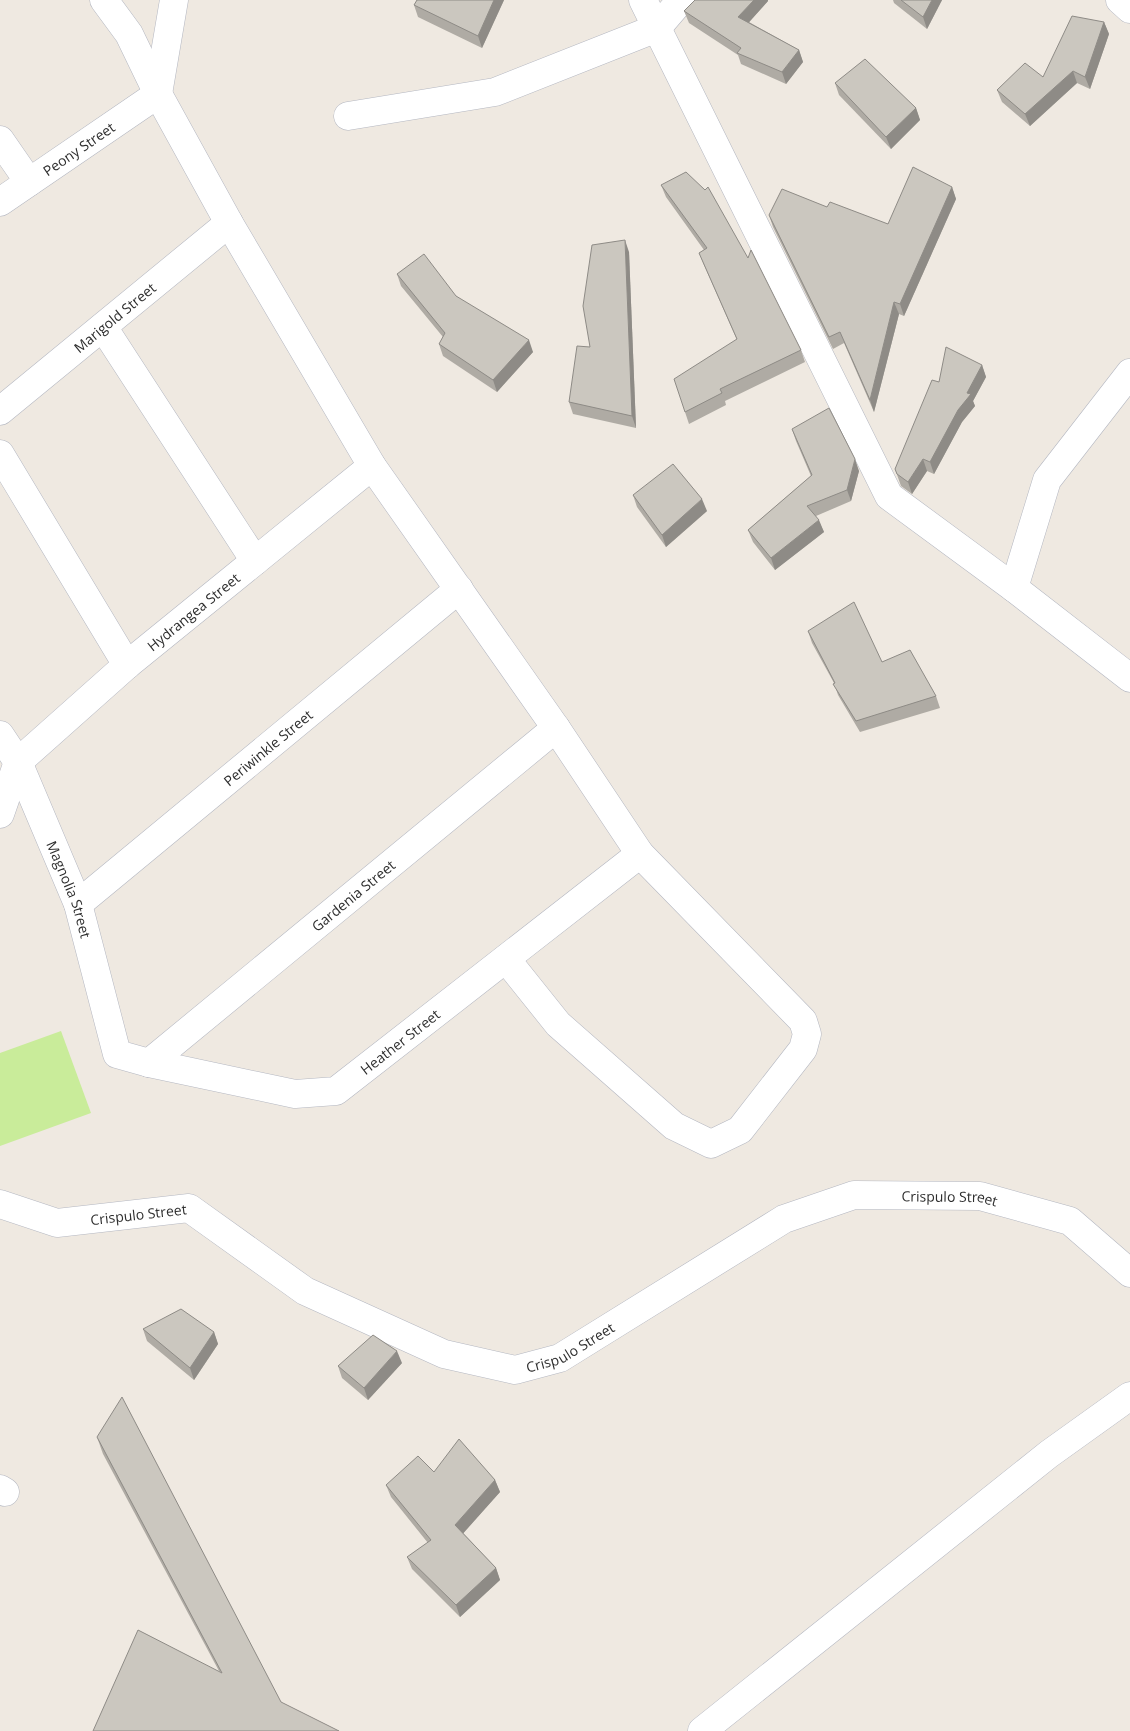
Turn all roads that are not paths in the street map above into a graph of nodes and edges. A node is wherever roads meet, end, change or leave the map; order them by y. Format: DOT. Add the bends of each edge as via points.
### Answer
graph roads {
  1 [pos="104,0"];
  2 [pos="174,0"];
  3 [pos="643,0"];
  4 [pos="681,0"];
  5 [pos="1120,0"];
  6 [pos="1130,9"];
  7 [pos="657,28"];
  8 [pos="158,94"];
  9 [pos="348,116"];
  10 [pos="0,140"];
  11 [pos="29,182"];
  12 [pos="0,202"];
  13 [pos="228,224"];
  14 [pos="103,327"];
  15 [pos="1130,373"];
  16 [pos="0,411"];
  17 [pos="0,454"];
  18 [pos="372,466"];
  19 [pos="256,561"];
  20 [pos="1014,588"];
  21 [pos="459,589"];
  22 [pos="127,665"];
  23 [pos="1130,678"];
  24 [pos="556,728"];
  25 [pos="0,735"];
  26 [pos="18,762"];
  27 [pos="0,814"];
  28 [pos="640,854"];
  29 [pos="78,904"];
  30 [pos="506,959"];
  31 [pos="117,1054"];
  32 [pos="149,1063"];
  33 [pos="0,1204"];
  34 [pos="1130,1273"];
  35 [pos="1130,1396"];
  36 [pos="702,1731"];
  1 -- 8 [label="street" via="129,34"];
  2 -- 8 [label="street"];
  3 -- 7 [label="street"];
  4 -- 7 [label="street"];
  5 -- 6 [label="street"];
  7 -- 9 [label="street" via="495,92"];
  7 -- 20 [label="street" via="889,496"];
  8 -- 11 [label="street, Peony Street"];
  8 -- 13 [label="street"];
  10 -- 11 [label="street"];
  11 -- 12 [label="street, Peony Street"];
  13 -- 14 [label="street, Marigold Street"];
  13 -- 18 [label="street"];
  14 -- 16 [label="street, Marigold Street"];
  14 -- 19 [label="street"];
  15 -- 20 [label="street" via="1047,480"];
  17 -- 22 [label="street"];
  18 -- 19 [label="street, Hydrangea Street"];
  18 -- 21 [label="street"];
  19 -- 22 [label="street, Hydrangea Street"];
  20 -- 23 [label="street"];
  21 -- 24 [label="street"];
  21 -- 29 [label="street, Periwinkle Street"];
  22 -- 26 [label="street, Hydrangea Street"];
  24 -- 28 [label="street"];
  24 -- 32 [label="street, Gardenia Street"];
  25 -- 26 [label="street, Magnolia Street"];
  26 -- 27 [label="street"];
  26 -- 29 [label="street, Magnolia Street"];
  28 -- 30 [label="street, Heather Street"];
  28 -- 30 [label="street" via="803,1021 807,1034 803,1049 740,1130 710,1144 674,1126 558,1024"];
  29 -- 31 [label="street, Magnolia Street"];
  30 -- 32 [label="street, Heather Street" via="336,1091 295,1094"];
  31 -- 32 [label="street, Heather Street"];
  33 -- 34 [label="street, Crispulo Street" via="57,1223 190,1208 305,1291 444,1354 516,1370 560,1358 784,1218 854,1195 980,1196 1070,1221"];
  35 -- 36 [label="street" via="1049,1454"];
}
